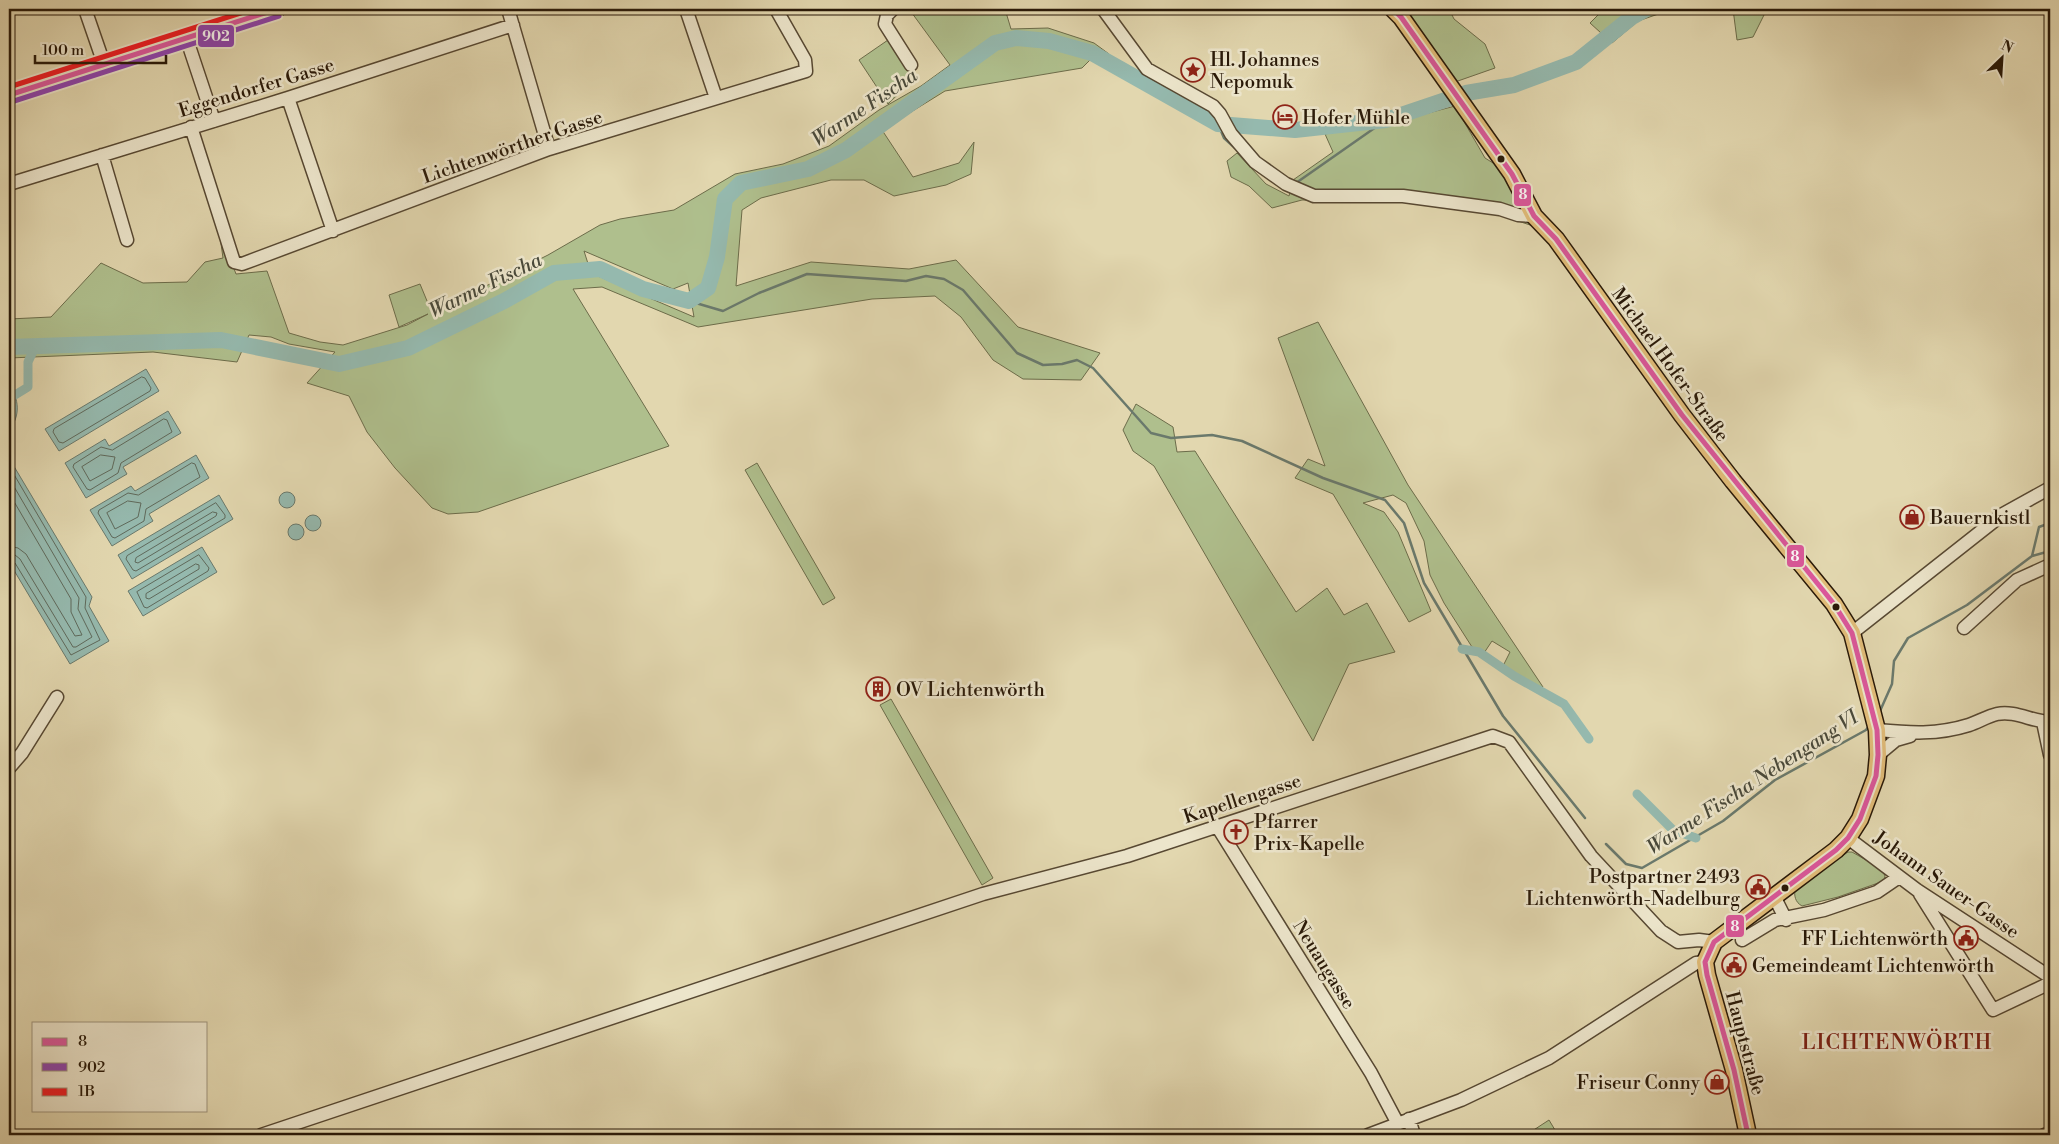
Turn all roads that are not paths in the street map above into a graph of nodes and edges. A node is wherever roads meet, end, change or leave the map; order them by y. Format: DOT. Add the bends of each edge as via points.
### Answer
graph roads {
  1 [pos="85,9"];
  2 [pos="277,9"];
  3 [pos="508,9"];
  4 [pos="686,9"];
  5 [pos="776,9"];
  6 [pos="893,9"];
  7 [pos="1103,9"];
  8 [pos="1398,12"];
  9 [pos="513,25"];
  10 [pos="186,37"];
  11 [pos="104,64"];
  12 [pos="912,65"];
  13 [pos="9,95"];
  14 [pos="288,98"];
  15 [pos="716,98"];
  16 [pos="214,121"];
  17 [pos="191,127"];
  18 [pos="549,150"];
  19 [pos="102,154"];
  20 [pos="9,184"];
  21 [pos="1534,216"];
  22 [pos="333,231"];
  23 [pos="128,240"];
  24 [pos="2050,488"];
  25 [pos="2050,565"];
  26 [pos="1964,628"];
  27 [pos="1852,633"];
  28 [pos="57,697"];
  29 [pos="2046,722"];
  30 [pos="1877,730"];
  31 [pos="1917,734"];
  32 [pos="1878,754"];
  33 [pos="2050,755"];
  34 [pos="9,768"];
  35 [pos="1217,826"];
  36 [pos="1848,838"];
  37 [pos="1899,877"];
  38 [pos="1917,890"];
  39 [pos="1774,896"];
  40 [pos="1958,916"];
  41 [pos="1786,920"];
  42 [pos="1945,936"];
  43 [pos="1742,940"];
  44 [pos="1714,942"];
  45 [pos="1705,962"];
  46 [pos="2050,977"];
  47 [pos="2050,983"];
  48 [pos="1403,1122"];
  49 [pos="2050,1133"];
  50 [pos="262,1135"];
  51 [pos="1368,1135"];
  52 [pos="1414,1135"];
  53 [pos="1748,1135"];
  54 [pos="2044,1135"];
  1 -- 11 [label="street"];
  2 -- 10 [label="main road"];
  3 -- 9 [label="street"];
  4 -- 15 [label="street"];
  5 -- 15 [label="street, Lichtenwörther Gasse" via="805,60 806,71"];
  6 -- 12 [label="street" via="885,24"];
  7 -- 21 [label="street" via="1147,70 1213,106 1255,162 1290,186 1314,196 1403,196"];
  8 -- 21 [label="main road, Michael Hofer-Straße" via="1512,174"];
  9 -- 14 [label="street, Eggendorfer Gasse"];
  9 -- 18 [label="street"];
  10 -- 11 [label="main road"];
  10 -- 16 [label="street"];
  11 -- 13 [label="main road"];
  14 -- 16 [label="street, Eggendorfer Gasse"];
  14 -- 22 [label="street"];
  15 -- 18 [label="street, Lichtenwörther Gasse"];
  16 -- 17 [label="street, Eggendorfer Gasse"];
  17 -- 19 [label="street, Eggendorfer Gasse"];
  17 -- 22 [label="street, Lichtenwörther Gasse" via="234,262 242,264 260,259"];
  18 -- 22 [label="street, Lichtenwörther Gasse"];
  19 -- 20 [label="street, Eggendorfer Gasse"];
  19 -- 23 [label="street"];
  21 -- 27 [label="main road, Michael Hofer-Straße" via="1556,239 1682,415 1834,604"];
  24 -- 27 [label="street" via="2003,514"];
  25 -- 26 [label="street" via="2017,580"];
  27 -- 30 [label="main road, Michael Hofer-Straße"];
  28 -- 34 [label="street" via="22,754"];
  29 -- 31 [label="street" via="2008,713 1936,733"];
  29 -- 33 [label="street"];
  30 -- 31 [label="street"];
  30 -- 32 [label="main road, Michael Hofer-Straße"];
  31 -- 32 [label="street" via="1896,740"];
  32 -- 36 [label="main road, Michael Hofer-Straße" via="1876,776 1868,799"];
  35 -- 44 [label="street, Kapellengasse" via="1493,736 1509,742 1590,856 1661,931 1678,942"];
  35 -- 48 [label="street, Neuaugasse"];
  35 -- 50 [label="street, Kapellengasse" via="1127,856 983,894"];
  36 -- 37 [label="street, Johann Sauer-Gasse"];
  36 -- 39 [label="main road, Michael Hofer-Straße"];
  37 -- 38 [label="street, Johann Sauer-Gasse"];
  37 -- 41 [label="street" via="1877,892"];
  38 -- 40 [label="street, Johann Sauer-Gasse"];
  38 -- 42 [label="street"];
  39 -- 41 [label="street"];
  39 -- 44 [label="main road, Michael Hofer-Straße"];
  40 -- 42 [label="street"];
  40 -- 46 [label="street, Johann Sauer-Gasse"];
  41 -- 43 [label="street" via="1775,920"];
  42 -- 47 [label="street" via="1992,1010"];
  44 -- 45 [label="main road"];
  45 -- 48 [label="street" via="1696,963 1549,1058 1461,1100"];
  45 -- 53 [label="main road, Hauptstraße"];
  48 -- 51 [label="street"];
  48 -- 52 [label="street, Neuaugasse"];
  49 -- 54 [label="street"];
}
